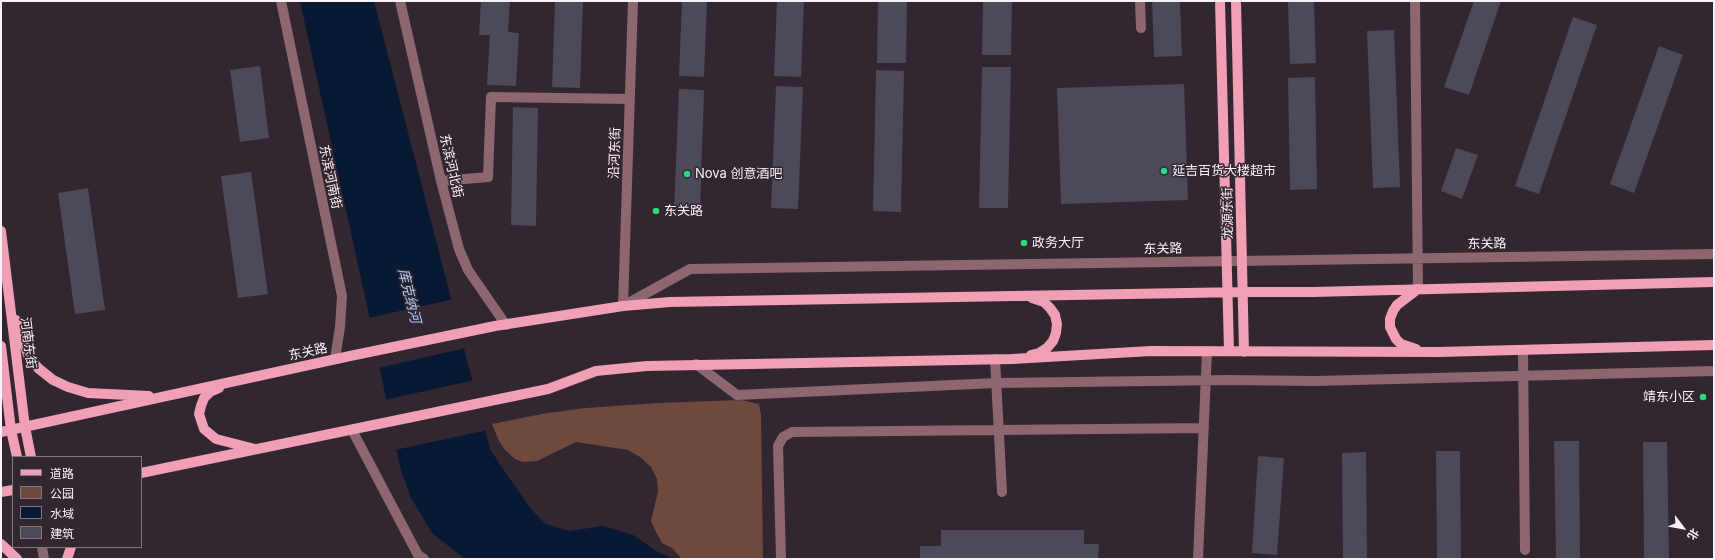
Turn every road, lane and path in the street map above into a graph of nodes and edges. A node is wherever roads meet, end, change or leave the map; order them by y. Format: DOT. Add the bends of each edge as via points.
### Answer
graph roads {
  1 [pos="281,1"];
  2 [pos="400,1"];
  3 [pos="633,1"];
  4 [pos="1140,1"];
  5 [pos="1220,1"];
  6 [pos="1236,1"];
  7 [pos="1415,1"];
  8 [pos="1142,28"];
  9 [pos="630,99"];
  10 [pos="441,181"];
  11 [pos="1,231"];
  12 [pos="1714,254"];
  13 [pos="1417,258"];
  14 [pos="1226,261"];
  15 [pos="1242,261"];
  16 [pos="1714,282"];
  17 [pos="1418,289"];
  18 [pos="1227,292"];
  19 [pos="1243,292"];
  20 [pos="1020,296"];
  21 [pos="10,301"];
  22 [pos="623,306"];
  23 [pos="500,325"];
  24 [pos="1714,345"];
  25 [pos="1,346"];
  26 [pos="1523,350"];
  27 [pos="1207,351"];
  28 [pos="1229,351"];
  29 [pos="1244,352"];
  30 [pos="1438,352"];
  31 [pos="335,359"];
  32 [pos="995,359"];
  33 [pos="1012,359"];
  34 [pos="696,364"];
  35 [pos="1714,370"];
  36 [pos="1523,375"];
  37 [pos="1206,380"];
  38 [pos="235,381"];
  39 [pos="996,383"];
  40 [pos="163,397"];
  41 [pos="25,427"];
  42 [pos="1204,428"];
  43 [pos="352,430"];
  44 [pos="999,430"];
  45 [pos="6,431"];
  46 [pos="257,449"];
  47 [pos="17,456"];
  48 [pos="31,456"];
  49 [pos="142,473"];
  50 [pos="12,490"];
  51 [pos="1,492"];
  52 [pos="1002,492"];
  53 [pos="1,544"];
  54 [pos="42,548"];
  55 [pos="72,548"];
  56 [pos="1525,550"];
  57 [pos="17,559"];
  58 [pos="44,559"];
  59 [pos="67,559"];
  60 [pos="424,559"];
  61 [pos="781,559"];
  62 [pos="1198,559"];
  1 -- 31 [label="street, 东滨河南街" via="342,296"];
  2 -- 10 [label="street, 东滨河北街"];
  3 -- 9 [label="street, 沿河东街"];
  4 -- 8 [label="street"];
  5 -- 14 [label="main road, 龙源东街"];
  6 -- 15 [label="main road, 龙源东街"];
  7 -- 13 [label="street"];
  9 -- 10 [label="street" via="491,97 488,177"];
  9 -- 22 [label="street, 沿河东街"];
  10 -- 23 [label="street, 东滨河北街" via="459,249 468,270"];
  11 -- 21 [label="main road, 河南东街"];
  12 -- 13 [label="street, 东关路"];
  13 -- 15 [label="street, 东关路"];
  13 -- 17 [label="street"];
  14 -- 15 [label="street, 东关路"];
  14 -- 18 [label="main road, 龙源东街"];
  14 -- 22 [label="street, 东关路" via="690,269"];
  15 -- 19 [label="main road, 龙源东街"];
  16 -- 17 [label="main road, 东关路"];
  17 -- 19 [label="main road, 东关路"];
  17 -- 30 [label="main road" via="1393,311 1390,319 1392,333 1396,340 1408,347"];
  18 -- 19 [label="main road, 东关路"];
  18 -- 20 [label="main road, 东关路"];
  18 -- 28 [label="main road, 龙源东街"];
  19 -- 29 [label="main road, 龙源东街"];
  20 -- 22 [label="main road, 东关路" via="670,302"];
  20 -- 33 [label="main road" via="1036,298 1050,308 1055,315 1056,333 1053,341 1039,353"];
  21 -- 40 [label="main road" via="28,355 38,368 53,380 88,393"];
  21 -- 41 [label="main road, 河南东街"];
  22 -- 23 [label="main road, 东关路"];
  23 -- 31 [label="main road, 东关路"];
  24 -- 26 [label="main road"];
  25 -- 45 [label="main road, 河南东街"];
  26 -- 30 [label="main road"];
  26 -- 36 [label="street"];
  27 -- 28 [label="main road"];
  27 -- 33 [label="main road" via="1151,351"];
  27 -- 37 [label="street"];
  28 -- 29 [label="main road"];
  29 -- 30 [label="main road"];
  31 -- 38 [label="main road, 东关路"];
  32 -- 33 [label="main road"];
  32 -- 34 [label="main road"];
  32 -- 39 [label="street"];
  34 -- 39 [label="street" via="737,395"];
  34 -- 43 [label="main road" via="596,371 548,389"];
  35 -- 36 [label="street"];
  36 -- 37 [label="street" via="1315,381"];
  36 -- 56 [label="street"];
  37 -- 39 [label="street"];
  37 -- 42 [label="street"];
  38 -- 40 [label="main road, 东关路"];
  38 -- 46 [label="main road" via="210,392 204,398 199,414 201,423 209,435 216,439"];
  39 -- 44 [label="street"];
  40 -- 41 [label="main road, 东关路"];
  41 -- 45 [label="main road, 东关路"];
  41 -- 48 [label="main road, 河南东街"];
  42 -- 44 [label="street"];
  42 -- 62 [label="street"];
  43 -- 46 [label="main road"];
  43 -- 60 [label="street" via="418,555"];
  44 -- 52 [label="street"];
  44 -- 61 [label="street" via="787,434 778,446"];
  45 -- 47 [label="main road, 河南东街"];
  46 -- 49 [label="main road"];
  50 -- 51 [label="main road"];
  53 -- 57 [label="main road"];
  54 -- 58 [label="street"];
  55 -- 59 [label="main road"];
}
